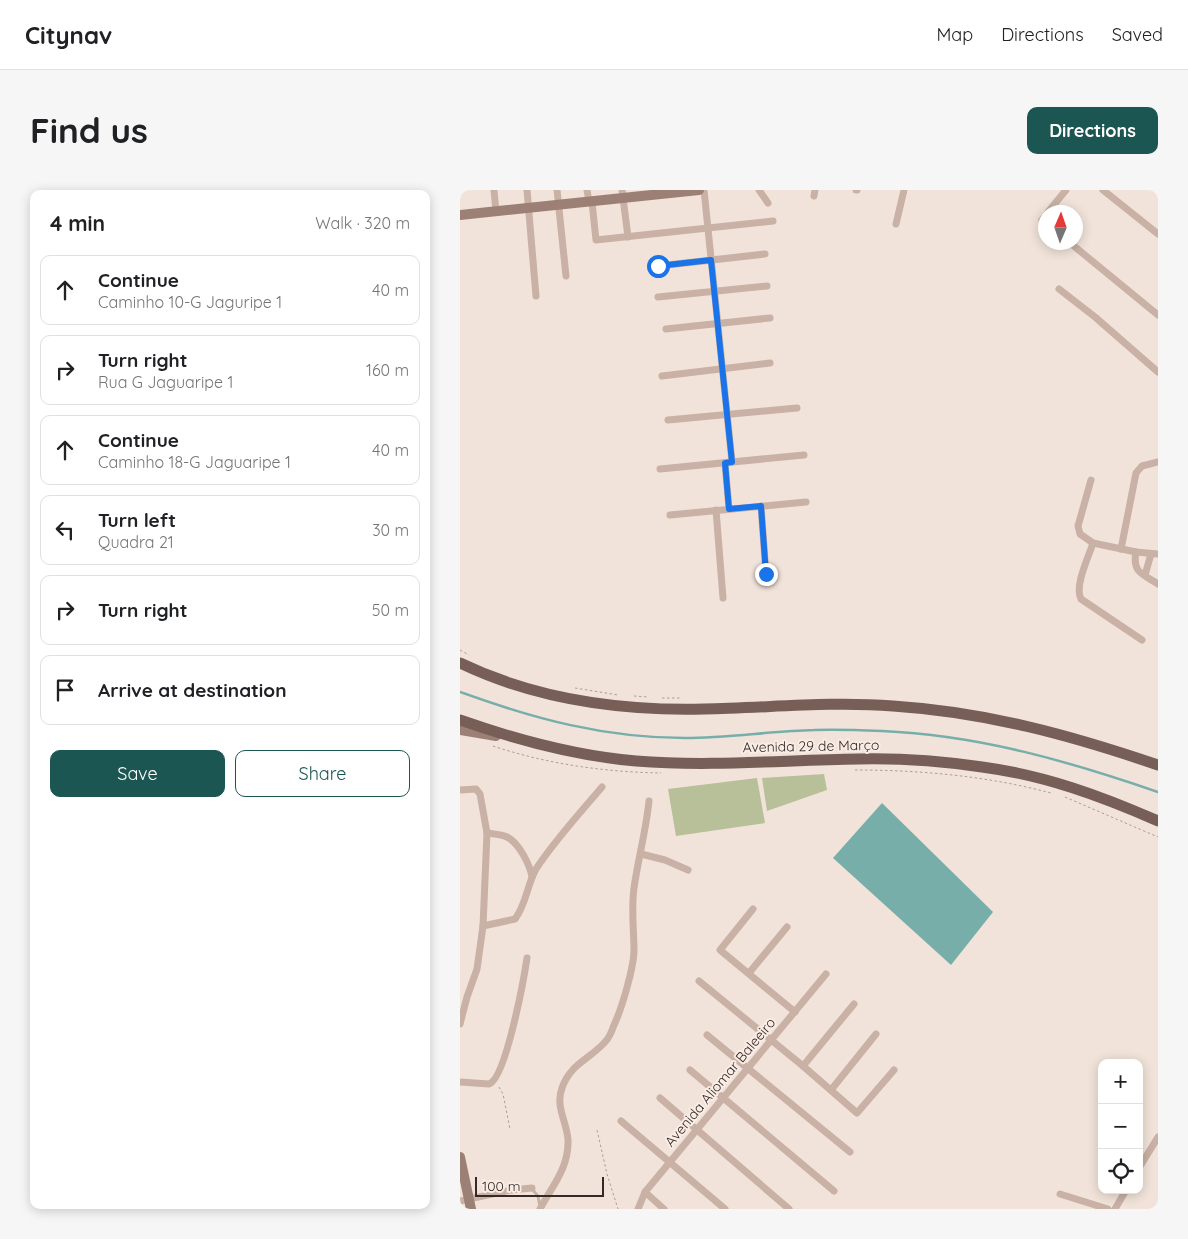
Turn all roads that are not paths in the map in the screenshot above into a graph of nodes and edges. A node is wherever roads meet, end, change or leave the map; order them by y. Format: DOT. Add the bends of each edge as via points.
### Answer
graph roads {
  1 [pos="494,190"];
  2 [pos="527,190"];
  3 [pos="557,190"];
  4 [pos="587,190"];
  5 [pos="693,190"];
  6 [pos="704,190"];
  7 [pos="760,190"];
  8 [pos="904,190"];
  9 [pos="1066,190"];
  10 [pos="1103,190"];
  11 [pos="655,192"];
  12 [pos="623,194"];
  13 [pos="590,202"];
  14 [pos="768,204"];
  15 [pos="558,205"];
  16 [pos="1054,205"];
  17 [pos="529,209"];
  18 [pos="496,212"];
  19 [pos="460,215"];
  20 [pos="773,221"];
  21 [pos="896,224"];
  22 [pos="708,229"];
  23 [pos="1158,234"];
  24 [pos="628,237"];
  25 [pos="1079,250"];
  26 [pos="765,254"];
  27 [pos="711,260"];
  28 [pos="658,266"];
  29 [pos="566,276"];
  30 [pos="766,286"];
  31 [pos="1059,289"];
  32 [pos="715,292"];
  33 [pos="536,296"];
  34 [pos="658,297"];
  35 [pos="1158,315"];
  36 [pos="770,318"];
  37 [pos="718,323"];
  38 [pos="666,329"];
  39 [pos="770,364"];
  40 [pos="723,369"];
  41 [pos="1158,372"];
  42 [pos="662,376"];
  43 [pos="797,408"];
  44 [pos="728,415"];
  45 [pos="668,420"];
  46 [pos="804,455"];
  47 [pos="728,462"];
  48 [pos="1158,462"];
  49 [pos="660,469"];
  50 [pos="1091,480"];
  51 [pos="806,502"];
  52 [pos="761,506"];
  53 [pos="729,509"];
  54 [pos="716,510"];
  55 [pos="670,515"];
  56 [pos="1093,543"];
  57 [pos="1121,549"];
  58 [pos="1136,552"];
  59 [pos="1154,554"];
  60 [pos="766,574"];
  61 [pos="1145,575"];
  62 [pos="1158,584"];
  63 [pos="723,598"];
  64 [pos="1142,640"];
  65 [pos="460,663"];
  66 [pos="460,720"];
  67 [pos="460,730"];
  68 [pos="519,739"];
  69 [pos="1158,765"];
  70 [pos="602,787"];
  71 [pos="460,790"];
  72 [pos="649,802"];
  73 [pos="1158,821"];
  74 [pos="487,833"];
  75 [pos="641,854"];
  76 [pos="688,870"];
  77 [pos="532,877"];
  78 [pos="753,909"];
  79 [pos="483,926"];
  80 [pos="787,927"];
  81 [pos="527,958"];
  82 [pos="749,973"];
  83 [pos="826,974"];
  84 [pos="698,981"];
  85 [pos="463,997"];
  86 [pos="854,1004"];
  87 [pos="795,1012"];
  88 [pos="460,1024"];
  89 [pos="876,1034"];
  90 [pos="707,1035"];
  91 [pos="771,1040"];
  92 [pos="802,1066"];
  93 [pos="747,1068"];
  94 [pos="690,1070"];
  95 [pos="894,1070"];
  96 [pos="460,1082"];
  97 [pos="831,1090"];
  98 [pos="660,1098"];
  99 [pos="724,1098"];
  100 [pos="622,1121"];
  101 [pos="698,1130"];
  102 [pos="1158,1137"];
  103 [pos="850,1152"];
  104 [pos="460,1157"];
  105 [pos="1143,1161"];
  106 [pos="671,1162"];
  107 [pos="532,1188"];
  108 [pos="834,1191"];
  109 [pos="645,1192"];
  110 [pos="1060,1194"];
  111 [pos="1124,1194"];
  112 [pos="467,1203"];
  113 [pos="540,1208"];
  114 [pos="638,1209"];
  115 [pos="664,1209"];
  116 [pos="725,1209"];
  117 [pos="789,1209"];
  118 [pos="1108,1209"];
  119 [pos="1115,1209"];
  1 -- 18 [label="street"];
  2 -- 17 [label="street"];
  3 -- 15 [label="street"];
  4 -- 13 [label="street"];
  5 -- 11 [label="main road"];
  6 -- 22 [label="street"];
  7 -- 14 [label="street"];
  8 -- 21 [label="street"];
  9 -- 16 [label="street"];
  10 -- 23 [label="street"];
  11 -- 12 [label="main road"];
  12 -- 13 [label="main road"];
  12 -- 24 [label="street"];
  13 -- 15 [label="main road"];
  13 -- 24 [label="street" via="596,240"];
  15 -- 17 [label="main road"];
  15 -- 29 [label="street"];
  17 -- 18 [label="main road"];
  17 -- 33 [label="street"];
  18 -- 19 [label="main road"];
  20 -- 22 [label="street"];
  22 -- 24 [label="street"];
  22 -- 27 [label="street"];
  25 -- 35 [label="street"];
  26 -- 27 [label="street"];
  27 -- 28 [label="street"];
  27 -- 32 [label="street"];
  30 -- 32 [label="street"];
  31 -- 41 [label="street"];
  32 -- 34 [label="street"];
  32 -- 37 [label="street"];
  36 -- 37 [label="street"];
  37 -- 38 [label="street"];
  37 -- 40 [label="street"];
  39 -- 40 [label="street"];
  40 -- 42 [label="street"];
  40 -- 44 [label="street"];
  43 -- 44 [label="street"];
  44 -- 45 [label="street"];
  44 -- 47 [label="street"];
  46 -- 47 [label="street"];
  47 -- 49 [label="street"];
  47 -- 53 [label="street"];
  48 -- 57 [label="street" via="1142,466 1136,473"];
  50 -- 56 [label="street" via="1078,526 1080,534"];
  51 -- 52 [label="street"];
  52 -- 53 [label="street"];
  52 -- 60 [label="street"];
  53 -- 54 [label="street"];
  54 -- 55 [label="street"];
  54 -- 63 [label="street"];
  56 -- 57 [label="street"];
  56 -- 64 [label="street" via="1079,583 1081,599"];
  57 -- 58 [label="street"];
  58 -- 59 [label="street"];
  58 -- 61 [label="street" via="1134,564"];
  59 -- 61 [label="street"];
  61 -- 62 [label="street"];
  65 -- 69 [label="main road" via="532,690 619,706 703,709 854,704 963,713 1062,734"];
  66 -- 68 [label="main road, Avenida 29 de Março"];
  67 -- 68 [label="main road"];
  68 -- 73 [label="main road, Avenida 29 de Março" via="636,761 888,759 983,767 1050,780"];
  70 -- 77 [label="street"];
  71 -- 74 [label="street" via="476,789 480,794"];
  72 -- 75 [label="street"];
  74 -- 77 [label="street" via="507,837 513,842 530,866"];
  74 -- 79 [label="street"];
  75 -- 76 [label="street"];
  75 -- 113 [label="street" via="634,887 634,954 626,988 606,1042 575,1066 565,1080 559,1104 566,1128 567,1154 561,1174"];
  77 -- 79 [label="street" via="515,919"];
  78 -- 82 [label="street" via="720,950"];
  79 -- 85 [label="street" via="476,969"];
  80 -- 82 [label="street"];
  81 -- 96 [label="street" via="516,1016 494,1080 489,1084"];
  82 -- 87 [label="street"];
  83 -- 87 [label="street, Avenida Aliomar Baleeiro"];
  84 -- 91 [label="street"];
  85 -- 88 [label="street"];
  86 -- 92 [label="street"];
  87 -- 91 [label="street, Avenida Aliomar Baleeiro"];
  89 -- 97 [label="street"];
  90 -- 93 [label="street"];
  91 -- 92 [label="street"];
  91 -- 93 [label="street, Avenida Aliomar Baleeiro"];
  92 -- 97 [label="street"];
  93 -- 99 [label="street, Avenida Aliomar Baleeiro"];
  93 -- 103 [label="street"];
  94 -- 99 [label="street"];
  95 -- 97 [label="street" via="857,1113"];
  98 -- 101 [label="street"];
  99 -- 101 [label="street, Avenida Aliomar Baleeiro"];
  99 -- 108 [label="street"];
  100 -- 106 [label="street"];
  101 -- 106 [label="street, Avenida Aliomar Baleeiro"];
  101 -- 117 [label="street"];
  102 -- 105 [label="street"];
  104 -- 112 [label="main road"];
  106 -- 109 [label="street, Avenida Aliomar Baleeiro"];
  106 -- 116 [label="street"];
  107 -- 112 [label="street" via="511,1190"];
  107 -- 113 [label="lane" via="538,1196"];
  109 -- 114 [label="street, Avenida Aliomar Baleeiro"];
  109 -- 115 [label="street"];
  110 -- 118 [label="street"];
  111 -- 119 [label="street"];
}
